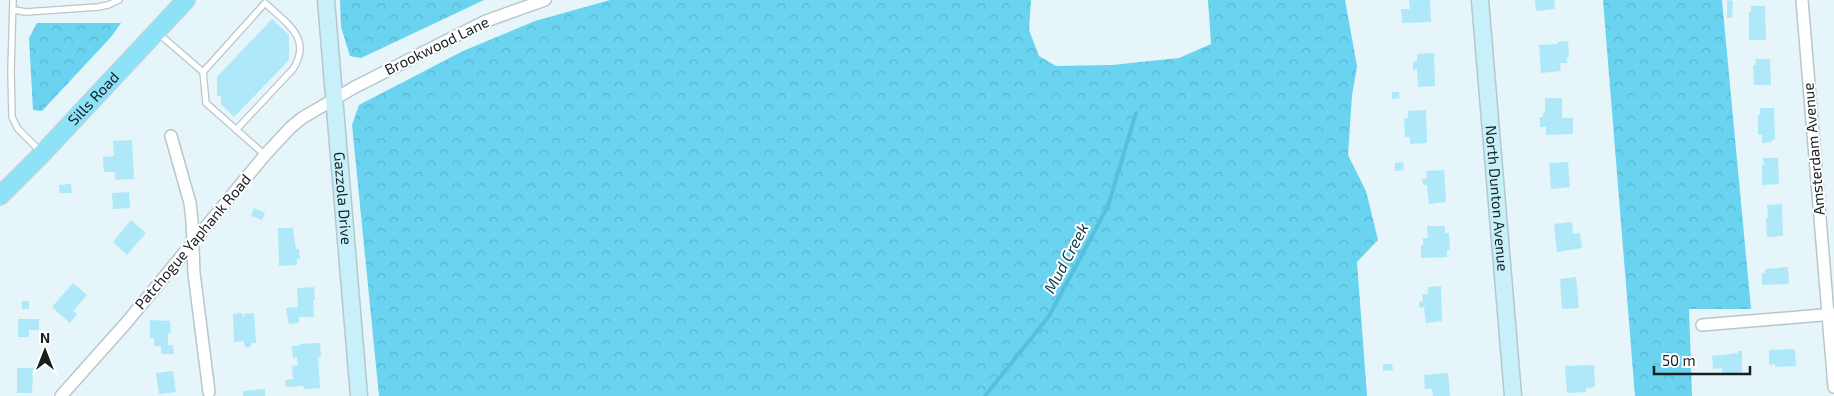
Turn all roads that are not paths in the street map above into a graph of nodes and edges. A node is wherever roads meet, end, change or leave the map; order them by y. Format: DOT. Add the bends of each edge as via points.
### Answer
graph roads {
  1 [pos="13,0"];
  2 [pos="119,0"];
  3 [pos="186,0"];
  4 [pos="326,0"];
  5 [pos="545,0"];
  6 [pos="1480,0"];
  7 [pos="1802,0"];
  8 [pos="14,10"];
  9 [pos="156,31"];
  10 [pos="203,72"];
  11 [pos="334,100"];
  12 [pos="236,130"];
  13 [pos="171,136"];
  14 [pos="42,154"];
  15 [pos="265,155"];
  16 [pos="0,196"];
  17 [pos="193,242"];
  18 [pos="1831,314"];
  19 [pos="1702,325"];
  20 [pos="1834,387"];
  21 [pos="209,392"];
  22 [pos="62,396"];
  23 [pos="360,396"];
  24 [pos="1513,396"];
  1 -- 8 [label="lane"];
  2 -- 8 [label="lane" via="98,7"];
  3 -- 9 [label="main road, Sills Road"];
  4 -- 11 [label="street, Gazzola Drive"];
  5 -- 11 [label="street, Brookwood Lane" via="486,22"];
  6 -- 24 [label="street, North Dunton Avenue"];
  7 -- 18 [label="street, Amsterdam Avenue"];
  8 -- 14 [label="lane" via="12,117 18,129"];
  9 -- 10 [label="lane"];
  9 -- 14 [label="main road, Sills Road"];
  10 -- 12 [label="lane" via="206,103"];
  10 -- 12 [label="lane" via="265,3 297,33 301,49 296,64"];
  11 -- 15 [label="street, Patchogue Yaphank Road" via="302,118"];
  11 -- 23 [label="street, Gazzola Drive"];
  12 -- 15 [label="lane"];
  13 -- 17 [label="street" via="190,204"];
  14 -- 16 [label="main road, Sills Road"];
  15 -- 17 [label="street, Patchogue Yaphank Road"];
  17 -- 21 [label="street"];
  17 -- 22 [label="street, Patchogue Yaphank Road"];
  18 -- 19 [label="street"];
  18 -- 20 [label="street, Amsterdam Avenue"];
}
